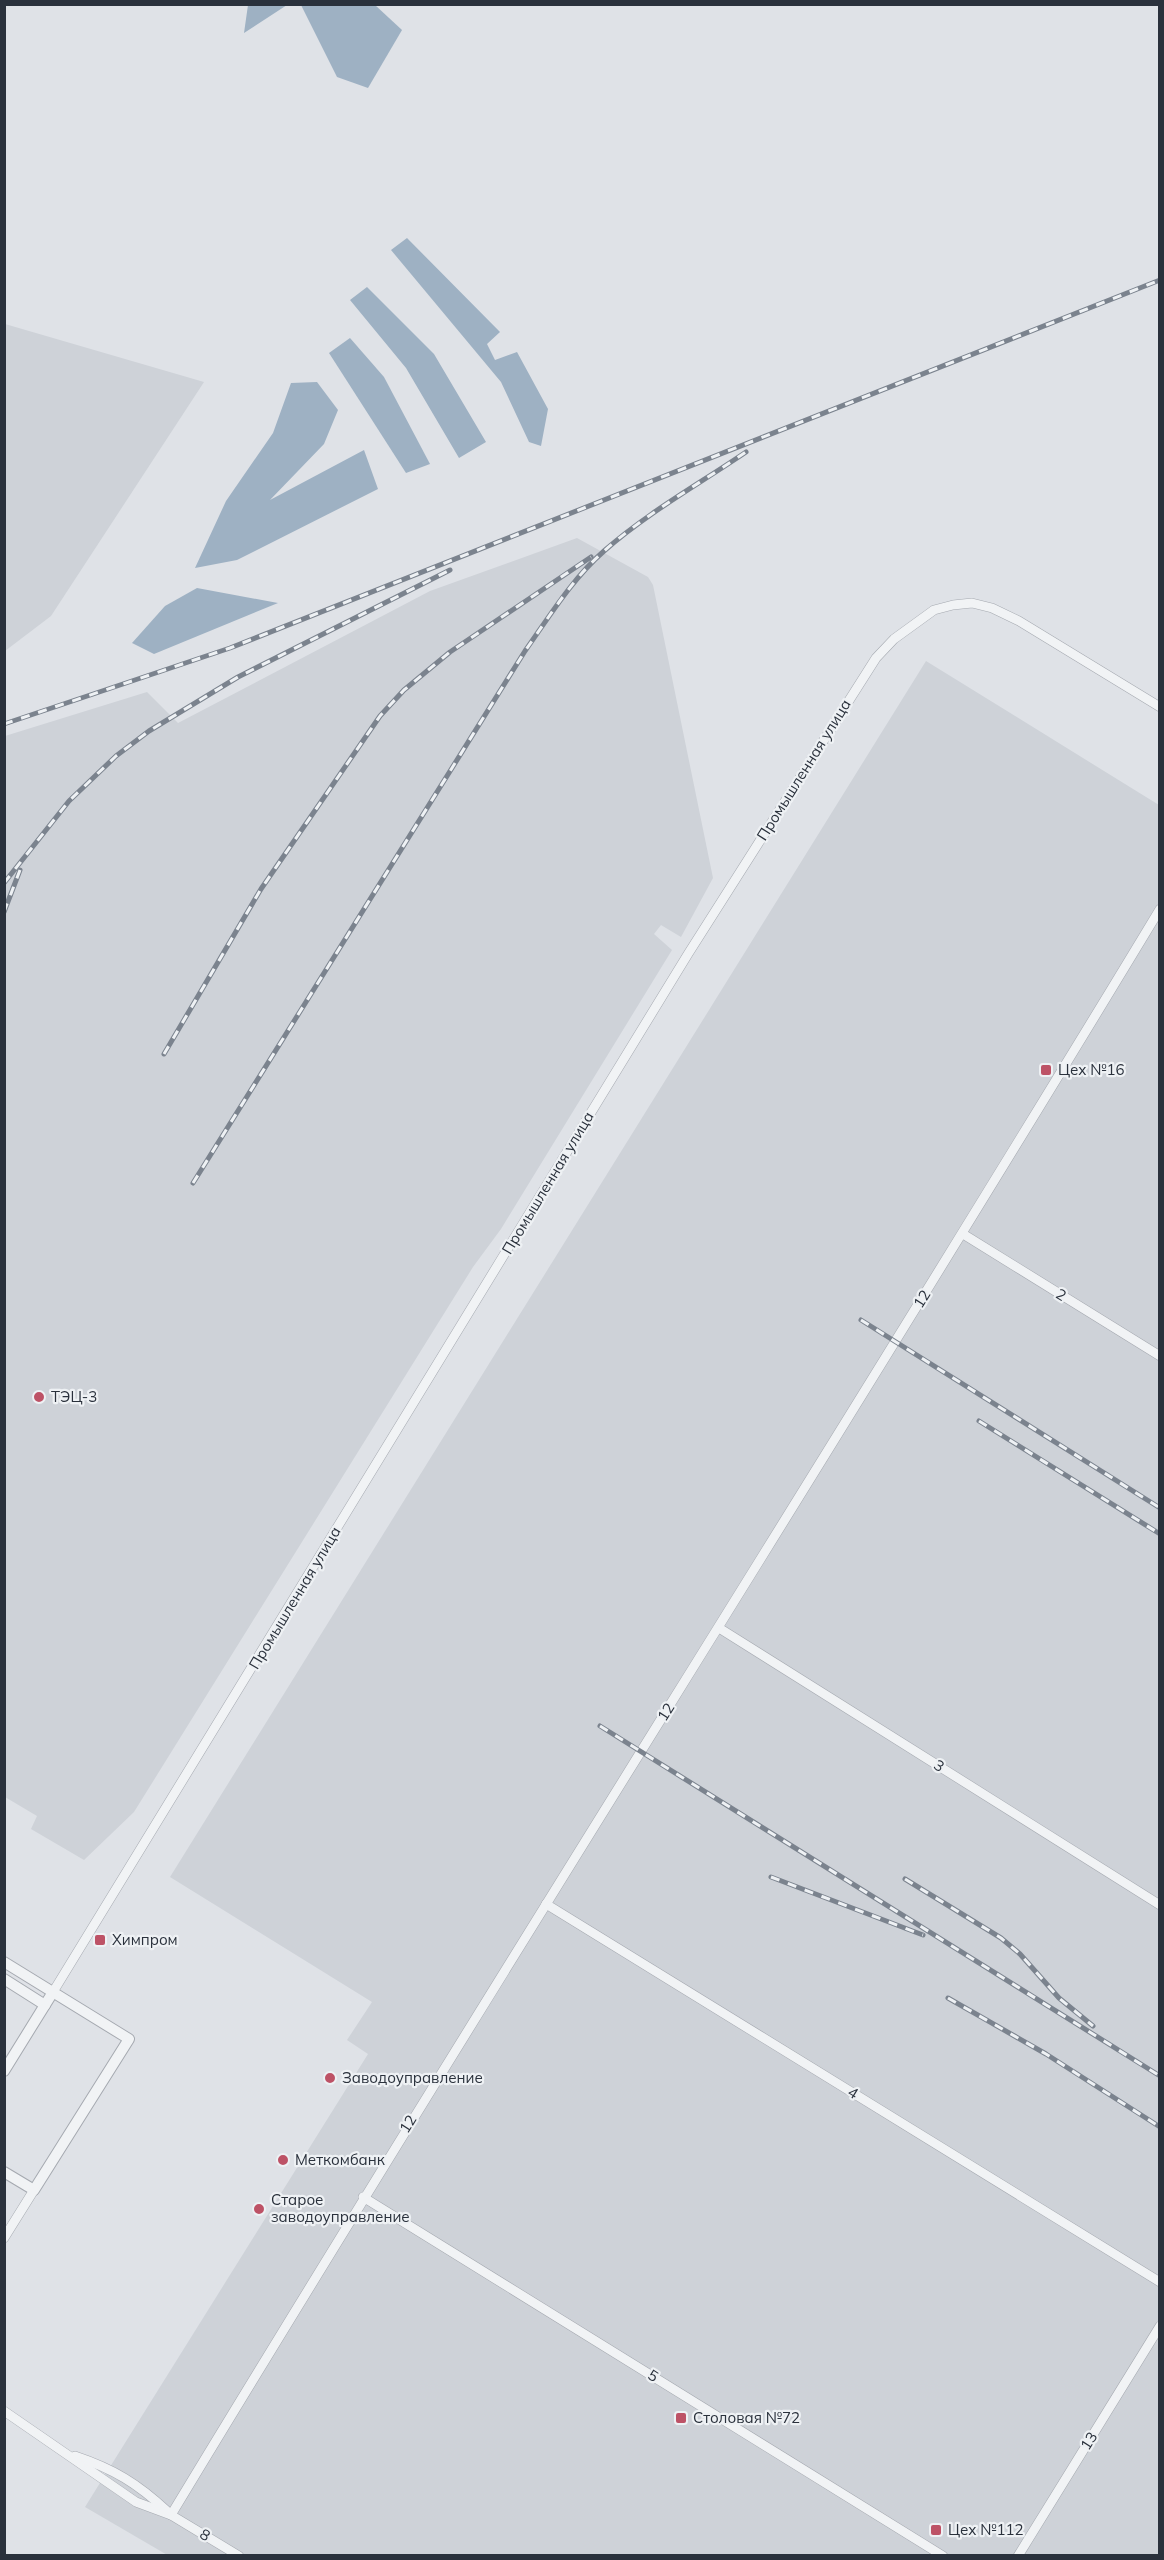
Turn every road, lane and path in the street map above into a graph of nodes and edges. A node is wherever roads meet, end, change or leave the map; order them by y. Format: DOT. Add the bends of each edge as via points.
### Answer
graph roads {
  1 [pos="1160,707"];
  2 [pos="1160,909"];
  3 [pos="963,1234"];
  4 [pos="1160,1356"];
  5 [pos="719,1628"];
  6 [pos="546,1904"];
  7 [pos="1160,1905"];
  8 [pos="4,1962"];
  9 [pos="4,1979"];
  10 [pos="53,1992"];
  11 [pos="45,2005"];
  12 [pos="4,2071"];
  13 [pos="4,2172"];
  14 [pos="34,2190"];
  15 [pos="363,2197"];
  16 [pos="4,2238"];
  17 [pos="1160,2282"];
  18 [pos="1160,2326"];
  19 [pos="4,2411"];
  20 [pos="70,2454"];
  21 [pos="171,2515"];
  22 [pos="239,2556"];
  23 [pos="943,2556"];
  24 [pos="1018,2556"];
  1 -- 10 [label="street, Промышленная улица" via="1019,621 972,603 927,615 876,658 675,975"];
  2 -- 3 [label="street, 12"];
  3 -- 4 [label="street, 2"];
  3 -- 5 [label="street, 12"];
  5 -- 6 [label="street, 12"];
  5 -- 7 [label="street, 3"];
  6 -- 15 [label="street, 12"];
  6 -- 17 [label="street, 4"];
  8 -- 10 [label="street"];
  9 -- 11 [label="street"];
  10 -- 11 [label="street, Промышленная улица"];
  10 -- 14 [label="street" via="129,2040"];
  11 -- 12 [label="street, Промышленная улица"];
  13 -- 14 [label="street"];
  14 -- 16 [label="street"];
  15 -- 21 [label="street, 12"];
  15 -- 23 [label="street, 5"];
  18 -- 24 [label="street, 13"];
  19 -- 20 [label="street"];
  20 -- 21 [label="street" via="136,2502"];
  20 -- 21 [label="street" via="109,2467 144,2490"];
  21 -- 22 [label="street, 8"];
}
